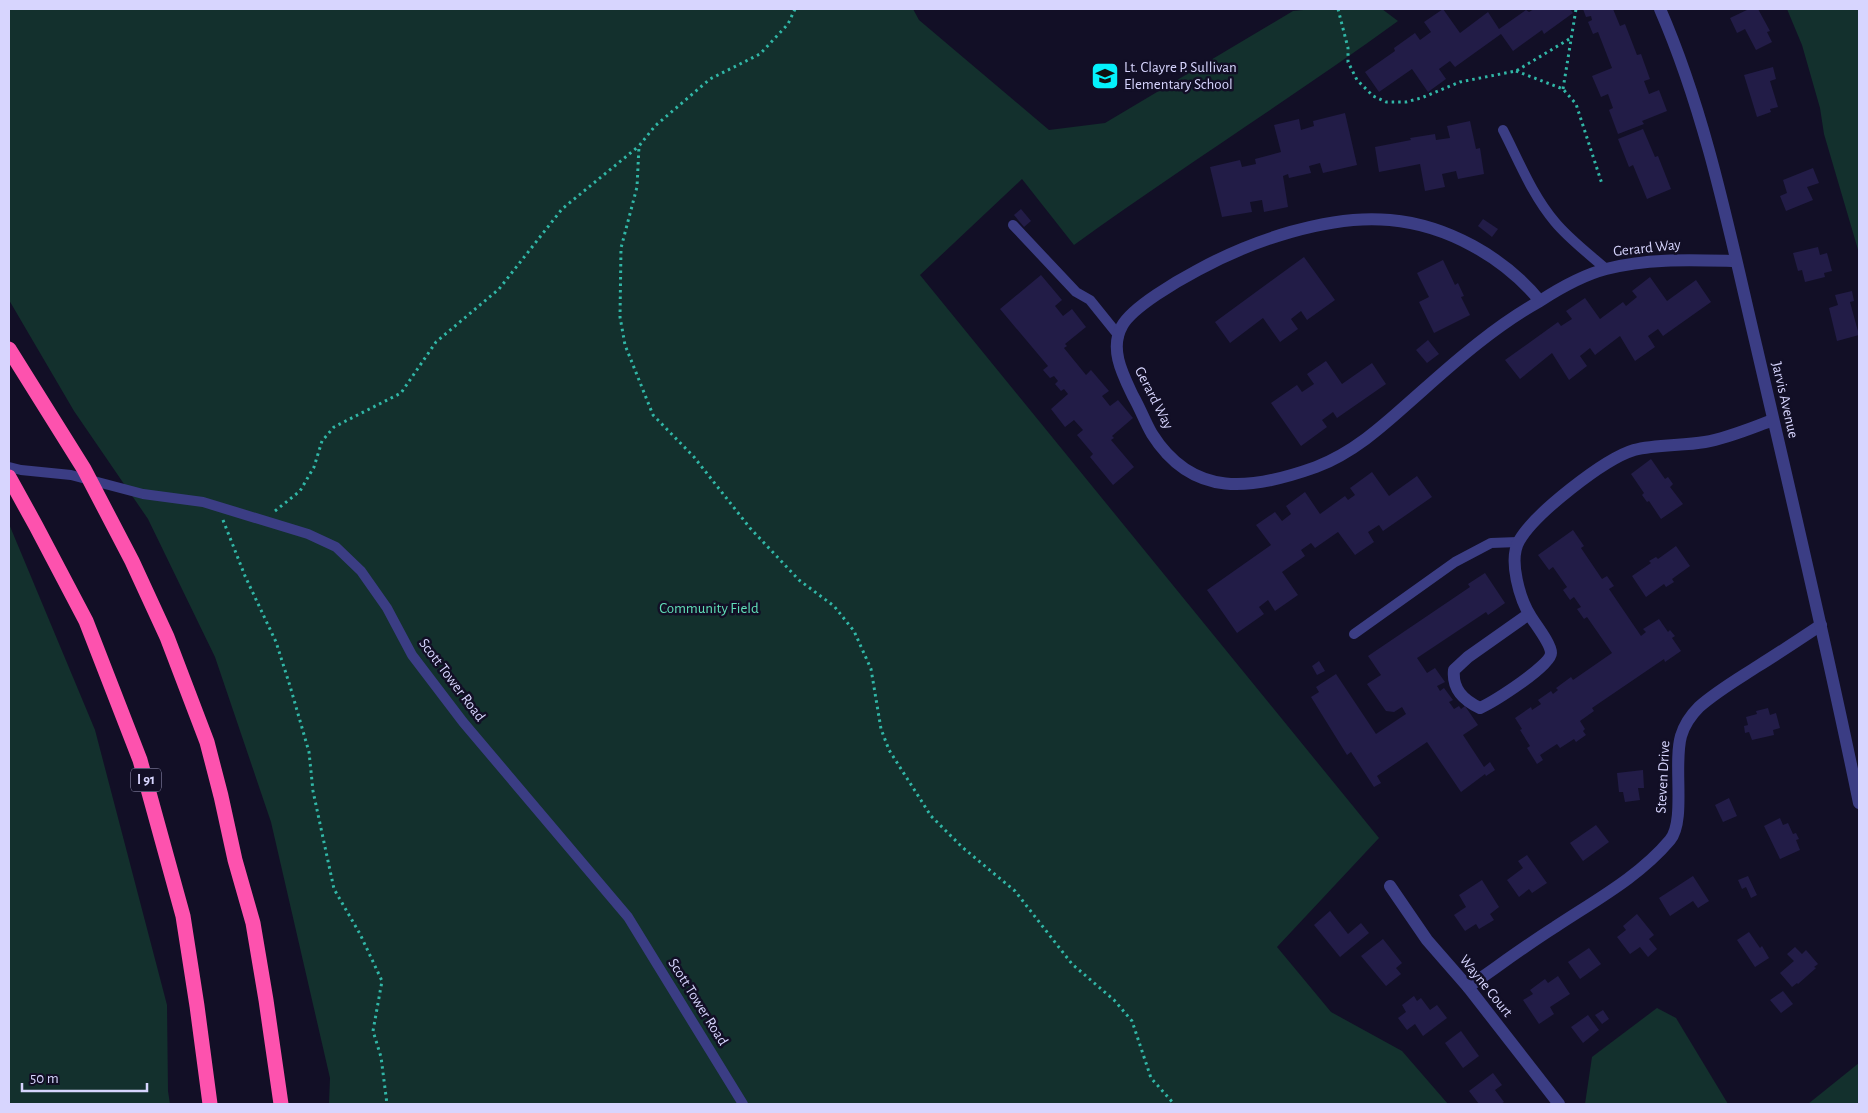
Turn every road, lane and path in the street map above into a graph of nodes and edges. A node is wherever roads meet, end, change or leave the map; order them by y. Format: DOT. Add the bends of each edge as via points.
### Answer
graph roads {
  1 [pos="795,9"];
  2 [pos="1338,9"];
  3 [pos="1576,9"];
  4 [pos="1660,9"];
  5 [pos="1571,38"];
  6 [pos="1516,71"];
  7 [pos="1563,88"];
  8 [pos="1503,130"];
  9 [pos="639,146"];
  10 [pos="1602,184"];
  11 [pos="1013,225"];
  12 [pos="1736,261"];
  13 [pos="1606,269"];
  14 [pos="1540,301"];
  15 [pos="1119,336"];
  16 [pos="9,349"];
  17 [pos="1773,420"];
  18 [pos="9,474"];
  19 [pos="203,502"];
  20 [pos="263,520"];
  21 [pos="1518,542"];
  22 [pos="1529,614"];
  23 [pos="1821,624"];
  24 [pos="1354,634"];
  25 [pos="1859,803"];
  26 [pos="1390,886"];
  27 [pos="1468,987"];
  28 [pos="209,1102"];
  29 [pos="281,1104"];
  30 [pos="387,1104"];
  31 [pos="744,1104"];
  32 [pos="1174,1104"];
  33 [pos="1559,1104"];
  1 -- 9 [label="path" via="788,24 760,54 710,79 655,126"];
  2 -- 6 [label="path" via="1348,48 1348,62 1357,80 1373,96 1386,102 1406,102 1460,82"];
  3 -- 5 [label="path"];
  4 -- 12 [label="street, Jarvis Avenue" via="1695,103"];
  5 -- 6 [label="path"];
  5 -- 7 [label="path"];
  6 -- 7 [label="path"];
  7 -- 10 [label="path" via="1576,104"];
  8 -- 13 [label="lane" via="1551,217"];
  9 -- 20 [label="path" via="562,209 499,290 436,342 401,393 334,427 322,441 314,467 300,491"];
  9 -- 32 [label="path" via="638,187 621,248 620,317 625,345 653,415 694,457 750,528 799,580 834,606 854,632 871,669 881,729 889,750 931,816 962,848 1015,890 1072,964 1114,1000 1132,1021 1151,1078"];
  11 -- 15 [label="lane" via="1076,292 1090,300"];
  12 -- 13 [label="street, Gerard Way" via="1666,260"];
  12 -- 17 [label="street, Jarvis Avenue"];
  13 -- 14 [label="street, Gerard Way" via="1571,283"];
  14 -- 15 [label="street, Gerard Way" via="1490,256 1452,235 1389,219 1367,219 1295,231 1242,248 1212,262 1182,278 1130,315"];
  14 -- 15 [label="street, Gerard Way" via="1485,339 1346,453 1300,472 1251,484 1224,483 1191,474 1163,449 1121,371"];
  16 -- 29 [label="highway" via="99,495 166,637 207,742 253,922"];
  17 -- 21 [label="street" via="1708,441 1645,448 1622,456 1562,496"];
  17 -- 23 [label="street, Jarvis Avenue"];
  18 -- 19 [label="lane, Scott Tower Road" via="21,470 71,475 142,494"];
  18 -- 28 [label="highway, I 91" via="86,622 140,760 183,916"];
  19 -- 20 [label="lane, Scott Tower Road"];
  19 -- 30 [label="path" via="220,511 227,535 276,642 309,752 313,791 334,889 382,980 373,1031 381,1057"];
  20 -- 31 [label="lane, Scott Tower Road" via="336,547 361,571 387,608 412,655 463,722 628,918"];
  21 -- 22 [label="street" via="1516,570"];
  21 -- 24 [label="lane" via="1491,543 1455,562"];
  22 -- 22 [label="street" via="1548,644 1549,659 1534,674 1492,703 1480,708 1471,703 1457,690 1453,681 1454,670"];
  23 -- 25 [label="street, Jarvis Avenue"];
  23 -- 27 [label="street, Steven Drive" via="1716,694 1691,716 1678,750 1677,820 1670,840 1605,895"];
  26 -- 27 [label="street, Wayne Court" via="1427,940"];
  27 -- 33 [label="street, Wayne Court"];
}
